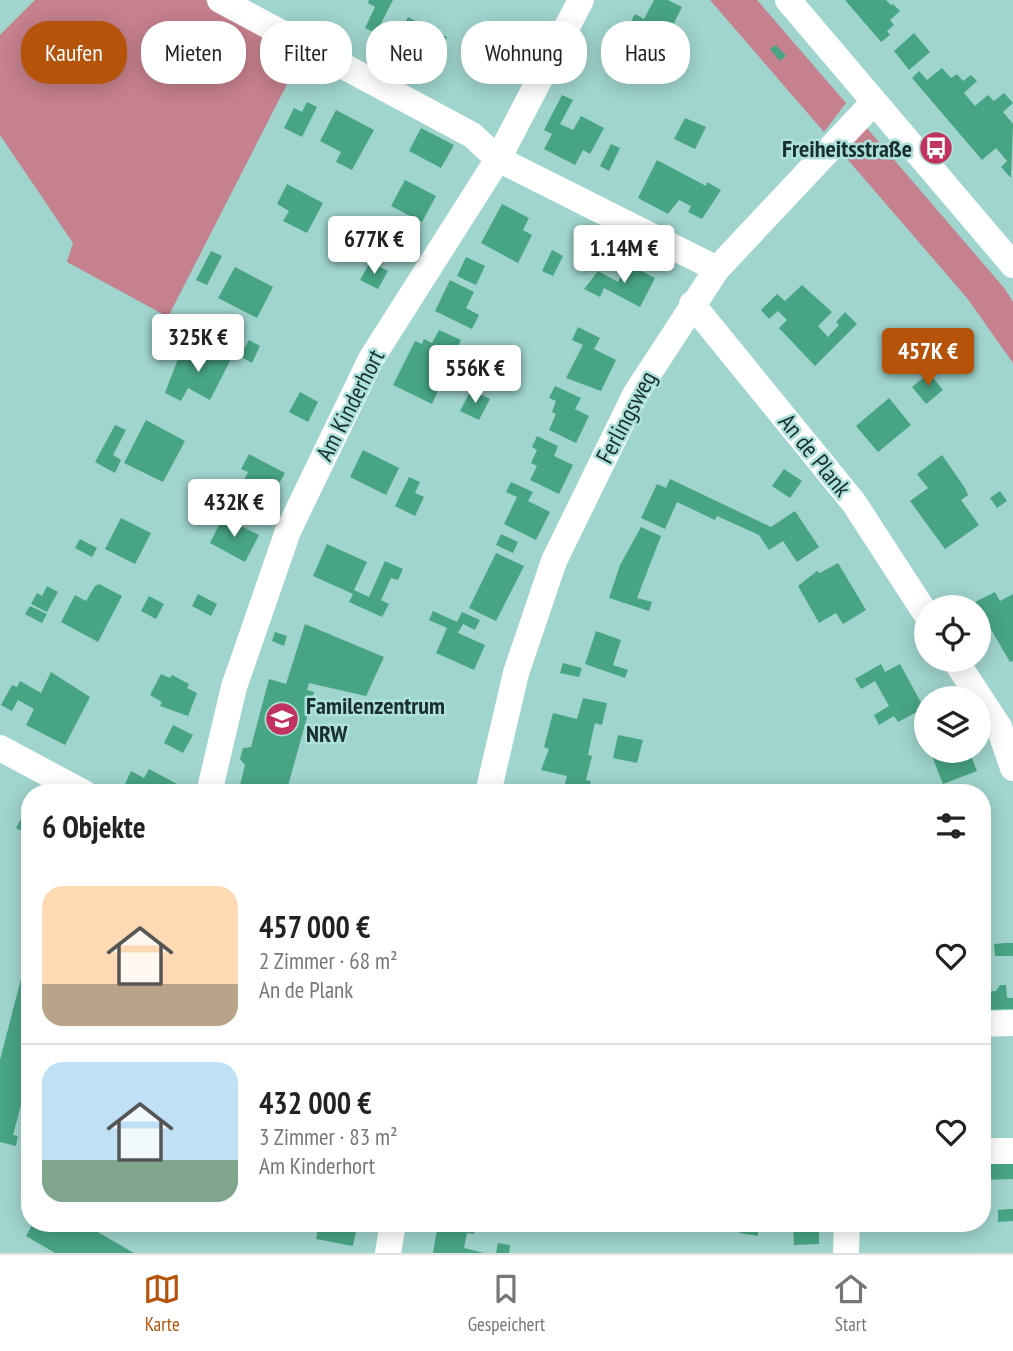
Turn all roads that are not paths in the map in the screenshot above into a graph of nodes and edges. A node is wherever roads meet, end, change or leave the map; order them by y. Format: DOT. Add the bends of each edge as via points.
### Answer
graph roads {
  1 [pos="220,0"];
  2 [pos="581,0"];
  3 [pos="788,0"];
  4 [pos="873,103"];
  5 [pos="498,159"];
  6 [pos="1013,265"];
  7 [pos="717,269"];
  8 [pos="692,304"];
  9 [pos="914,595"];
  10 [pos="963,672"];
  11 [pos="0,748"];
  12 [pos="1013,768"];
  13 [pos="67,784"];
  14 [pos="211,784"];
  15 [pos="490,784"];
  16 [pos="1013,1023"];
  17 [pos="991,1024"];
  18 [pos="991,1151"];
  19 [pos="1013,1151"];
  20 [pos="392,1232"];
  21 [pos="846,1232"];
  22 [pos="388,1253"];
  23 [pos="846,1253"];
  1 -- 5 [label="street" via="472,135"];
  2 -- 5 [label="street, Am Kinderhort"];
  3 -- 4 [label="street"];
  4 -- 6 [label="street"];
  4 -- 7 [label="street, Ferlingsweg"];
  5 -- 7 [label="street"];
  5 -- 14 [label="street, Am Kinderhort" via="371,359 288,531 234,687"];
  7 -- 8 [label="street, Ferlingsweg"];
  8 -- 9 [label="street, An de Plank" via="854,502"];
  8 -- 15 [label="street, Ferlingsweg" via="636,393 554,561 516,673"];
  10 -- 12 [label="street" via="999,727"];
  11 -- 13 [label="street"];
  16 -- 17 [label="street"];
  18 -- 19 [label="street"];
  20 -- 22 [label="street"];
  21 -- 23 [label="street"];
}
